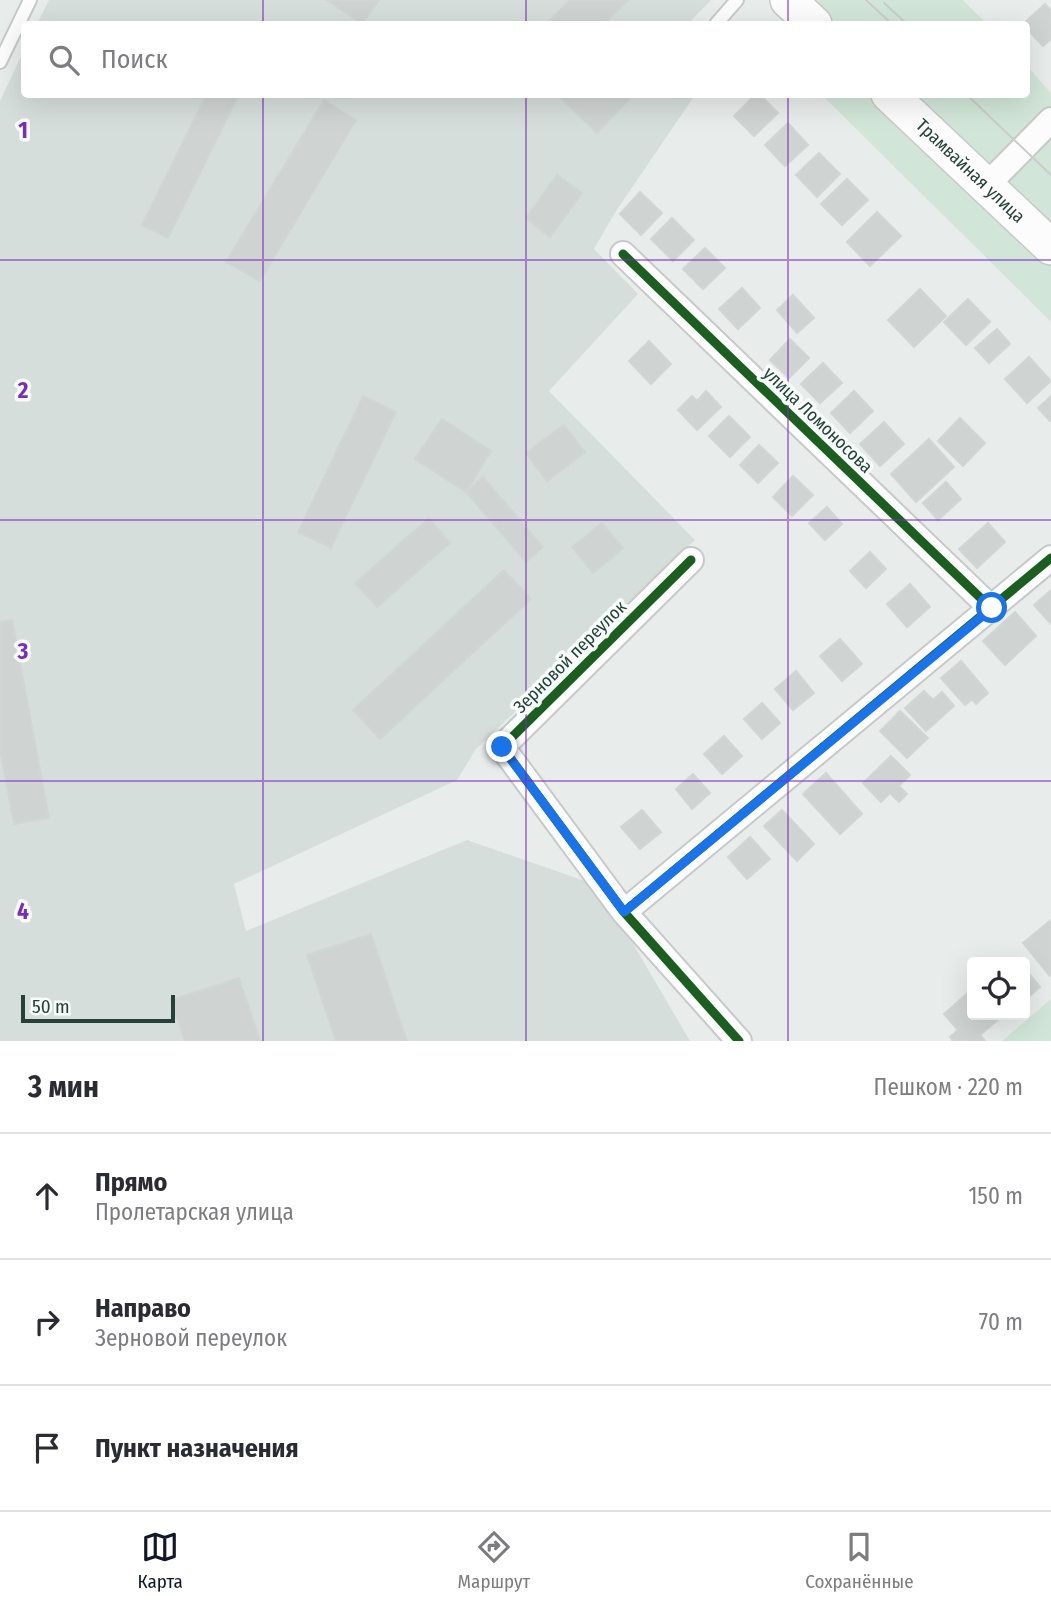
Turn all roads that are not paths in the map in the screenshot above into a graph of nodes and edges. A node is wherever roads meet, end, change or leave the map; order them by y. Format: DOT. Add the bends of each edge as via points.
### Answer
graph roads {
  1 [pos="30,0"];
  2 [pos="737,0"];
  3 [pos="788,0"];
  4 [pos="719,21"];
  5 [pos="811,21"];
  6 [pos="0,62"];
  7 [pos="893,98"];
  8 [pos="1051,120"];
  9 [pos="986,186"];
  10 [pos="1051,247"];
  11 [pos="623,254"];
  12 [pos="1051,558"];
  13 [pos="691,560"];
  14 [pos="992,608"];
  15 [pos="624,912"];
  16 [pos="738,1041"];
  1 -- 6 [label="lane"];
  2 -- 4 [label="lane"];
  3 -- 5 [label="main road"];
  7 -- 9 [label="main road, Трамвайная улица"];
  8 -- 9 [label="street"];
  9 -- 10 [label="main road, Трамвайная улица"];
  11 -- 14 [label="street, улица Ломоносова"];
  12 -- 14 [label="street"];
  13 -- 15 [label="street, Зерновой переулок" via="502,747"];
  14 -- 15 [label="street"];
  15 -- 16 [label="street, Зерновой переулок"];
}
